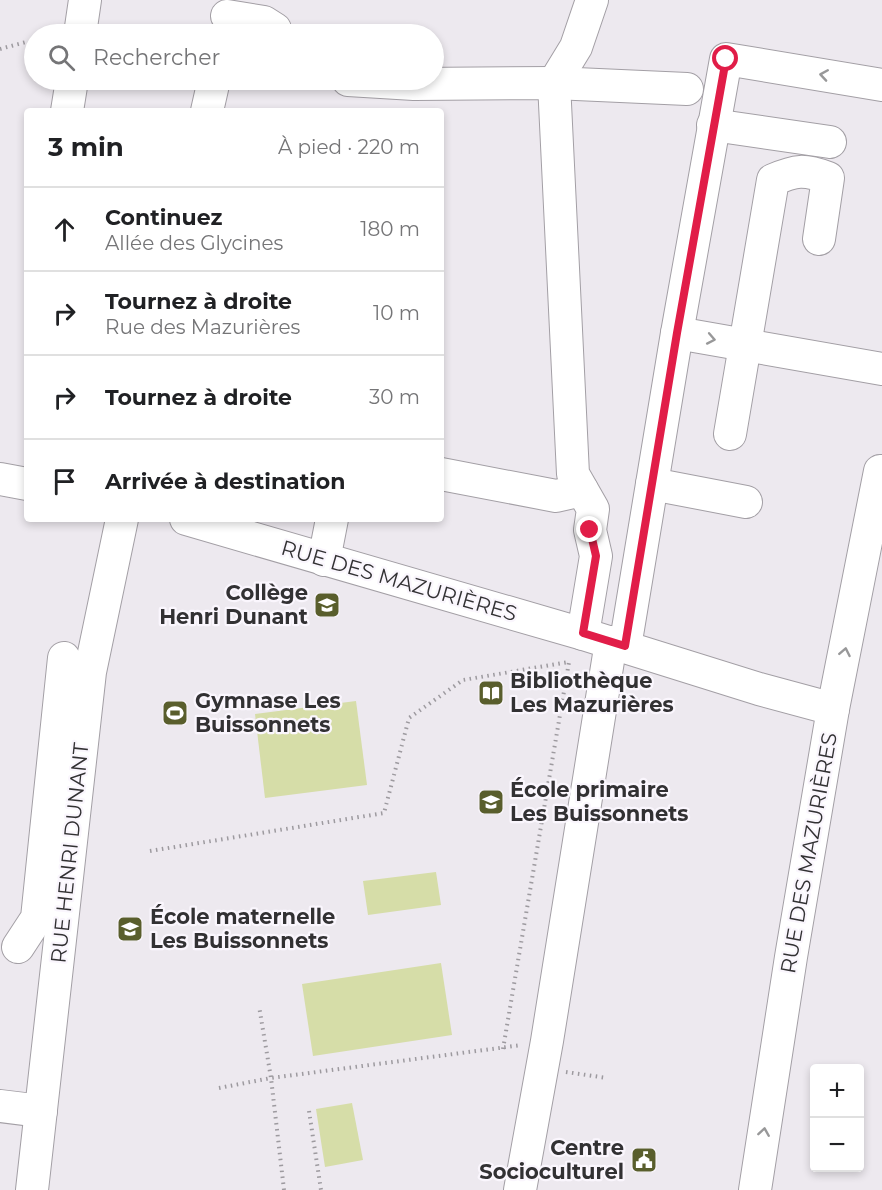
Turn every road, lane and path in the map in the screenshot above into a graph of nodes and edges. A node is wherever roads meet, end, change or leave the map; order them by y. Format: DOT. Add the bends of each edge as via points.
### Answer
graph roads {
  1 [pos="85,0"];
  2 [pos="592,0"];
  3 [pos="227,17"];
  4 [pos="81,24"];
  5 [pos="267,24"];
  6 [pos="24,43"];
  7 [pos="0,49"];
  8 [pos="554,83"];
  9 [pos="882,84"];
  10 [pos="687,89"];
  11 [pos="70,90"];
  12 [pos="212,90"];
  13 [pos="384,90"];
  14 [pos="412,98"];
  15 [pos="67,108"];
  16 [pos="208,108"];
  17 [pos="713,125"];
  18 [pos="830,142"];
  19 [pos="819,239"];
  20 [pos="677,333"];
  21 [pos="744,345"];
  22 [pos="882,369"];
  23 [pos="730,434"];
  24 [pos="881,467"];
  25 [pos="444,475"];
  26 [pos="0,479"];
  27 [pos="24,483"];
  28 [pos="652,484"];
  29 [pos="582,490"];
  30 [pos="746,502"];
  31 [pos="121,522"];
  32 [pos="196,522"];
  33 [pos="331,522"];
  34 [pos="324,560"];
  35 [pos="598,638"];
  36 [pos="64,658"];
  37 [pos="569,662"];
  38 [pos="833,709"];
  39 [pos="150,851"];
  40 [pos="9,943"];
  41 [pos="57,961"];
  42 [pos="259,1006"];
  43 [pos="503,1049"];
  44 [pos="544,1054"];
  45 [pos="271,1078"];
  46 [pos="607,1078"];
  47 [pos="219,1088"];
  48 [pos="0,1106"];
  49 [pos="41,1111"];
  50 [pos="309,1111"];
  51 [pos="32,1190"];
  52 [pos="284,1190"];
  53 [pos="321,1190"];
  54 [pos="520,1190"];
  55 [pos="755,1190"];
  1 -- 4 [label="street"];
  2 -- 8 [label="street" via="576,47"];
  3 -- 5 [label="street"];
  6 -- 7 [label="path"];
  8 -- 10 [label="street"];
  8 -- 14 [label="street"];
  8 -- 29 [label="street" via="573,474"];
  9 -- 17 [label="street, one-way" via="726,59"];
  11 -- 15 [label="street"];
  12 -- 16 [label="street"];
  13 -- 14 [label="street"];
  17 -- 18 [label="street"];
  17 -- 20 [label="street"];
  19 -- 21 [label="street" via="828,178 809,171 791,172 773,180"];
  20 -- 21 [label="street, one-way"];
  20 -- 28 [label="street"];
  21 -- 22 [label="street"];
  21 -- 23 [label="street"];
  38 -- 24 [label="street, one-way"];
  25 -- 29 [label="street" via="556,496"];
  26 -- 27 [label="street"];
  28 -- 30 [label="street"];
  28 -- 35 [label="street"];
  29 -- 35 [label="street" via="593,509 590,530 596,556"];
  31 -- 41 [label="street, RUE HENRI DUNANT" via="90,672"];
  32 -- 34 [label="street, RUE DES MAZURIÈRES"];
  33 -- 34 [label="street"];
  34 -- 35 [label="street, RUE DES MAZURIÈRES"];
  35 -- 37 [label="path"];
  35 -- 38 [label="street, RUE DES MAZURIÈRES"];
  35 -- 44 [label="street"];
  36 -- 40 [label="street" via="37,918"];
  37 -- 39 [label="path" via="463,680 409,718 384,813"];
  37 -- 43 [label="path"];
  55 -- 38 [label="street, RUE DES MAZURIÈRES, one-way"];
  40 -- 41 [label="street"];
  41 -- 49 [label="street, RUE HENRI DUNANT"];
  42 -- 45 [label="path"];
  43 -- 44 [label="path"];
  43 -- 45 [label="path"];
  44 -- 46 [label="path"];
  44 -- 54 [label="street"];
  45 -- 47 [label="path"];
  45 -- 52 [label="path"];
  48 -- 49 [label="street"];
  49 -- 51 [label="street, RUE HENRI DUNANT"];
  50 -- 53 [label="path"];
}
